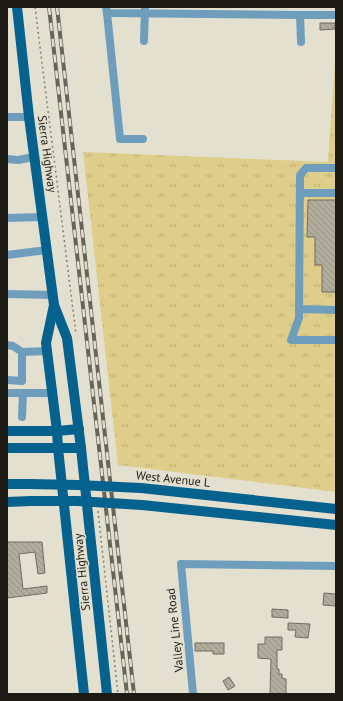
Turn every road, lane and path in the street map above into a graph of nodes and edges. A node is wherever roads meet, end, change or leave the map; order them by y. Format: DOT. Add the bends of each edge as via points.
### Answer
graph roads {
  1 [pos="17,7"];
  2 [pos="107,10"];
  3 [pos="124,10"];
  4 [pos="145,10"];
  5 [pos="300,15"];
  6 [pos="336,15"];
  7 [pos="144,41"];
  8 [pos="301,42"];
  9 [pos="7,117"];
  10 [pos="29,117"];
  11 [pos="143,139"];
  12 [pos="34,157"];
  13 [pos="7,159"];
  14 [pos="336,168"];
  15 [pos="300,193"];
  16 [pos="336,193"];
  17 [pos="42,217"];
  18 [pos="7,218"];
  19 [pos="47,250"];
  20 [pos="7,255"];
  21 [pos="7,294"];
  22 [pos="53,300"];
  23 [pos="299,310"];
  24 [pos="336,310"];
  25 [pos="336,340"];
  26 [pos="7,345"];
  27 [pos="47,351"];
  28 [pos="22,352"];
  29 [pos="7,380"];
  30 [pos="7,393"];
  31 [pos="23,393"];
  32 [pos="52,393"];
  33 [pos="22,417"];
  34 [pos="79,429"];
  35 [pos="7,431"];
  36 [pos="57,431"];
  37 [pos="7,448"];
  38 [pos="58,448"];
  39 [pos="81,448"];
  40 [pos="7,484"];
  41 [pos="7,502"];
  42 [pos="336,509"];
  43 [pos="336,525"];
  44 [pos="336,566"];
  45 [pos="84,694"];
  46 [pos="107,694"];
  47 [pos="193,694"];
  1 -- 10 [label="main road, Sierra Highway"];
  2 -- 3 [label="street"];
  2 -- 11 [label="street" via="120,139"];
  3 -- 4 [label="street"];
  4 -- 5 [label="street"];
  4 -- 7 [label="street"];
  5 -- 6 [label="street"];
  5 -- 8 [label="street"];
  9 -- 10 [label="street"];
  10 -- 12 [label="main road, Sierra Highway"];
  12 -- 13 [label="street"];
  12 -- 17 [label="main road, Sierra Highway"];
  14 -- 15 [label="street" via="306,168 300,175"];
  15 -- 16 [label="street"];
  15 -- 23 [label="street"];
  17 -- 18 [label="street"];
  17 -- 19 [label="main road, Sierra Highway"];
  19 -- 20 [label="street"];
  19 -- 22 [label="main road, Sierra Highway"];
  21 -- 22 [label="street"];
  22 -- 27 [label="main road, Sierra Highway"];
  22 -- 34 [label="main road, Sierra Highway" via="67,338"];
  23 -- 24 [label="street"];
  23 -- 25 [label="street" via="299,318 291,340"];
  26 -- 28 [label="street"];
  27 -- 28 [label="street"];
  27 -- 32 [label="main road, Sierra Highway"];
  28 -- 29 [label="street" via="22,381"];
  30 -- 31 [label="street"];
  31 -- 32 [label="street"];
  31 -- 33 [label="street"];
  32 -- 36 [label="main road, Sierra Highway"];
  34 -- 36 [label="main road"];
  34 -- 39 [label="main road, Sierra Highway"];
  35 -- 36 [label="main road"];
  36 -- 38 [label="main road, Sierra Highway"];
  37 -- 38 [label="main road"];
  38 -- 39 [label="main road"];
  38 -- 45 [label="main road, Sierra Highway"];
  39 -- 46 [label="main road, Sierra Highway"];
  40 -- 42 [label="main road, West Avenue L, bridge" via="141,488"];
  41 -- 43 [label="main road, bridge" via="77,501 142,505"];
  44 -- 47 [label="street, Valley Line Road" via="181,564"];
}
